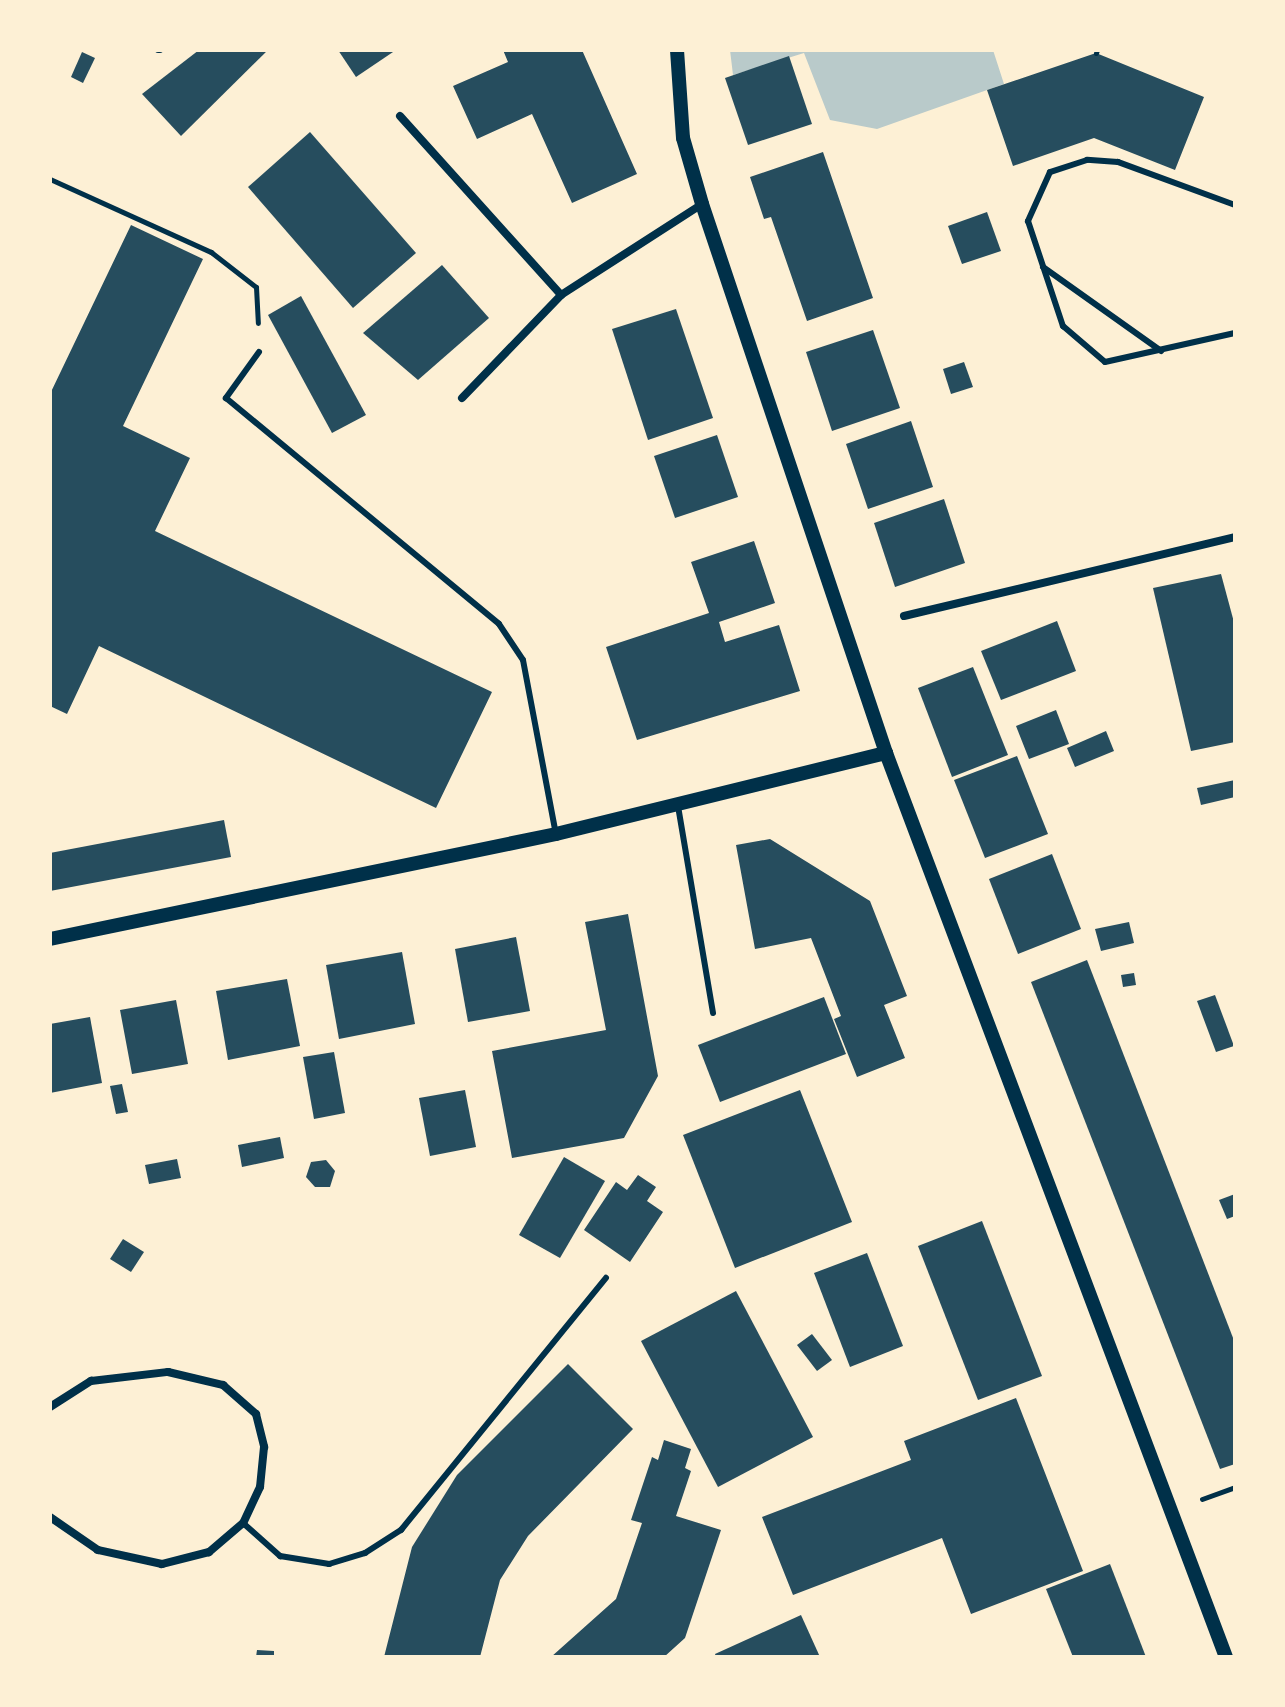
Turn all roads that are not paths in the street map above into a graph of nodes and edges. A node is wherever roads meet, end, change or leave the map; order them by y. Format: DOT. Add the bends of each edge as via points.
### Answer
graph roads {
  1 [pos="677,50"];
  2 [pos="400,116"];
  3 [pos="702,204"];
  4 [pos="1235,205"];
  5 [pos="1042,266"];
  6 [pos="561,295"];
  7 [pos="1235,333"];
  8 [pos="1161,351"];
  9 [pos="259,352"];
  10 [pos="462,398"];
  11 [pos="1235,537"];
  12 [pos="904,616"];
  13 [pos="886,753"];
  14 [pos="678,806"];
  15 [pos="556,834"];
  16 [pos="50,939"];
  17 [pos="713,1013"];
  18 [pos="606,1278"];
  19 [pos="50,1407"];
  20 [pos="50,1517"];
  21 [pos="243,1523"];
  22 [pos="1226,1657"];
  1 -- 3 [label="street" via="683,138"];
  2 -- 6 [label="street"];
  3 -- 6 [label="street"];
  3 -- 13 [label="street"];
  4 -- 5 [label="lane" via="1118,162 1087,160 1050,172 1029,214"];
  5 -- 8 [label="lane"];
  5 -- 8 [label="lane" via="1063,326 1105,362"];
  6 -- 10 [label="street"];
  7 -- 8 [label="lane"];
  9 -- 15 [label="lane" via="226,398 499,624 523,660"];
  11 -- 12 [label="street"];
  13 -- 14 [label="street"];
  13 -- 22 [label="street"];
  14 -- 15 [label="street"];
  14 -- 17 [label="lane"];
  15 -- 16 [label="street"];
  18 -- 21 [label="lane" via="401,1530 365,1553 329,1564 280,1556"];
  19 -- 21 [label="street" via="91,1381 168,1372 223,1385 256,1414 264,1447 260,1487"];
  20 -- 21 [label="street" via="98,1550 162,1564 209,1552"];
}
